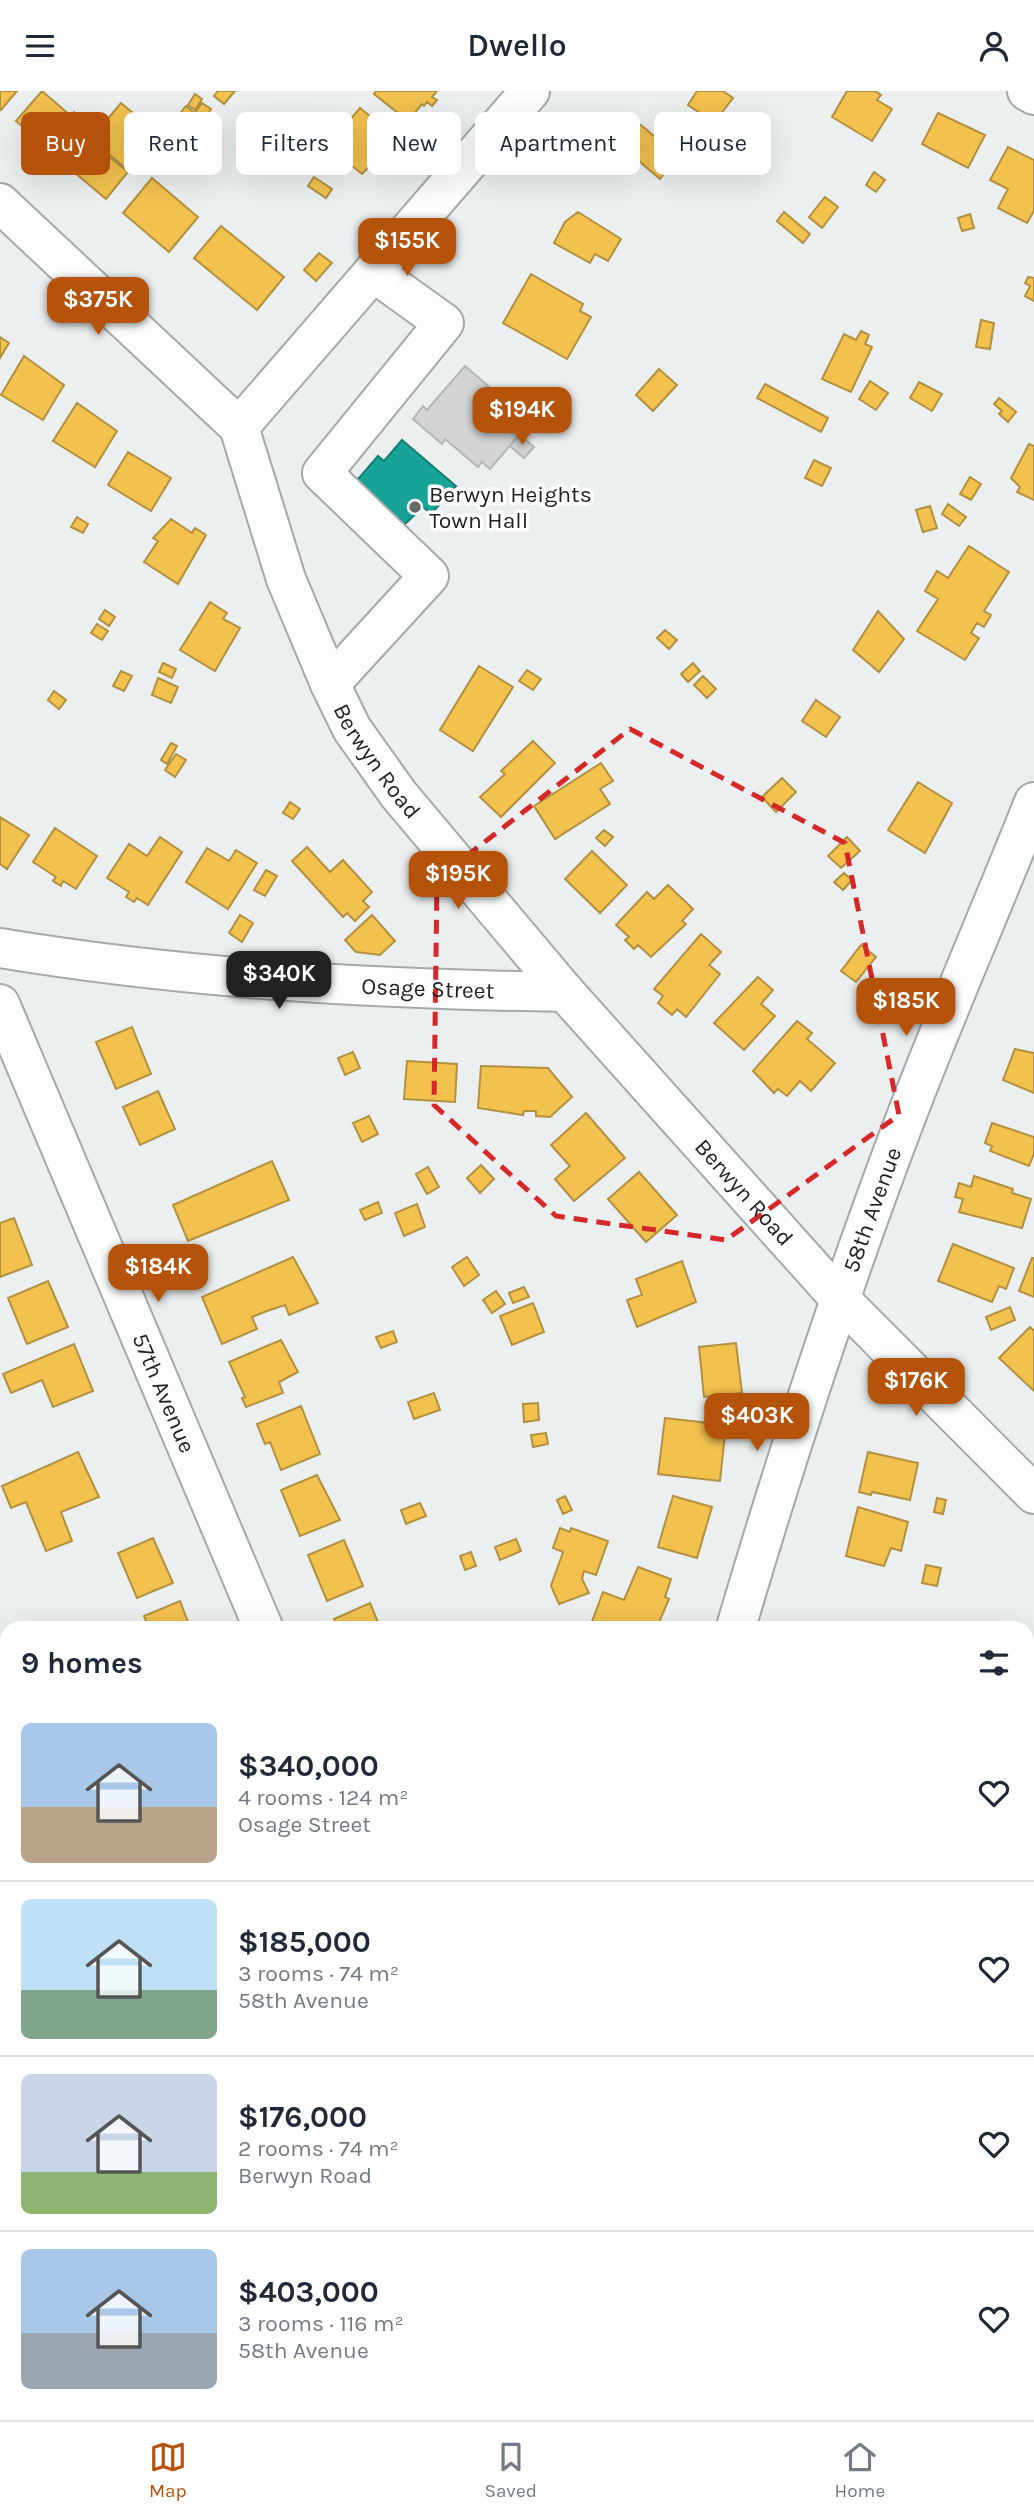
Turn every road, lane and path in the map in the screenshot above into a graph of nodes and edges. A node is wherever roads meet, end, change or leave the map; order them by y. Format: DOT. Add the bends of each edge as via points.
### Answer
graph roads {
  1 [pos="530,91"];
  2 [pos="1027,91"];
  3 [pos="1034,95"];
  4 [pos="0,203"];
  5 [pos="373,272"];
  6 [pos="239,427"];
  7 [pos="330,684"];
  8 [pos="1034,801"];
  9 [pos="0,948"];
  10 [pos="565,992"];
  11 [pos="0,1004"];
  12 [pos="840,1299"];
  13 [pos="1034,1494"];
  14 [pos="260,1621"];
  15 [pos="738,1621"];
  1 -- 5 [label="street"];
  2 -- 3 [label="street"];
  4 -- 6 [label="street, Berwyn Road"];
  5 -- 6 [label="street"];
  5 -- 7 [label="street" via="444,323 322,473 429,576"];
  6 -- 7 [label="street, Berwyn Road" via="286,579"];
  7 -- 10 [label="street, Berwyn Road" via="374,763"];
  8 -- 12 [label="street, 58th Avenue" via="903,1125"];
  9 -- 10 [label="street, Osage Street" via="222,978"];
  10 -- 12 [label="street, Berwyn Road"];
  11 -- 14 [label="street, 57th Avenue"];
  12 -- 13 [label="street, Berwyn Road"];
  12 -- 15 [label="street, 58th Avenue" via="801,1410"];
}
